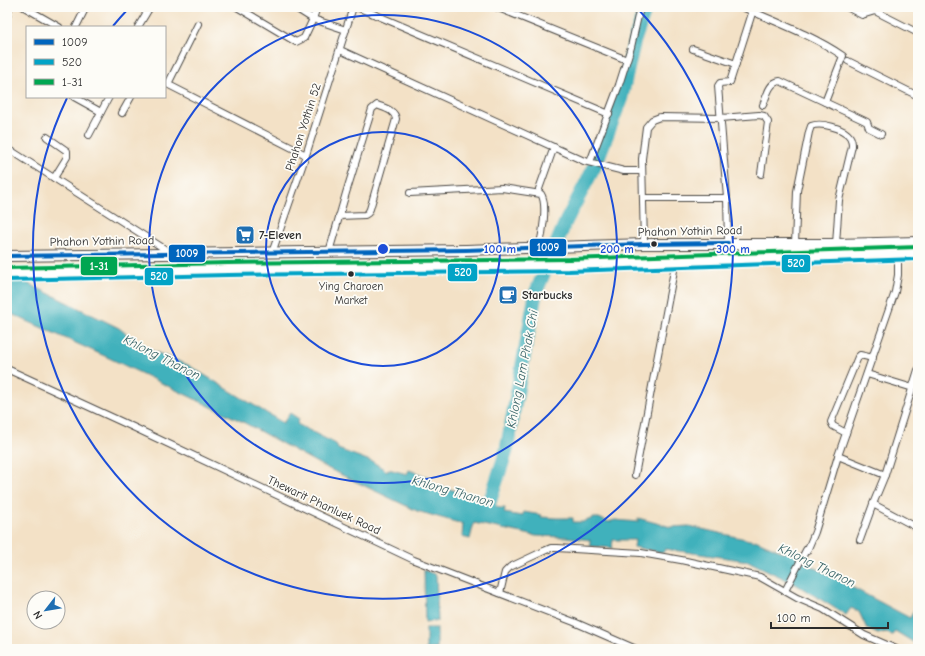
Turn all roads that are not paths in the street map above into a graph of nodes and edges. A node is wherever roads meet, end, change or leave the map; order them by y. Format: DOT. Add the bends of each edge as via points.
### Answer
graph roads {
  1 [pos="10,7"];
  2 [pos="24,7"];
  3 [pos="86,7"];
  4 [pos="150,7"];
  5 [pos="237,7"];
  6 [pos="294,7"];
  7 [pos="317,7"];
  8 [pos="353,7"];
  9 [pos="357,7"];
  10 [pos="496,7"];
  11 [pos="631,7"];
  12 [pos="742,7"];
  13 [pos="847,7"];
  14 [pos="639,9"];
  15 [pos="754,9"];
  16 [pos="876,9"];
  17 [pos="7,17"];
  18 [pos="313,19"];
  19 [pos="198,24"];
  20 [pos="57,26"];
  21 [pos="76,26"];
  22 [pos="139,26"];
  23 [pos="346,30"];
  24 [pos="918,33"];
  25 [pos="693,49"];
  26 [pos="340,50"];
  27 [pos="627,60"];
  28 [pos="848,61"];
  29 [pos="736,64"];
  30 [pos="167,83"];
  31 [pos="918,96"];
  32 [pos="76,98"];
  33 [pos="108,98"];
  34 [pos="130,98"];
  35 [pos="825,102"];
  36 [pos="763,105"];
  37 [pos="101,112"];
  38 [pos="122,113"];
  39 [pos="609,114"];
  40 [pos="720,118"];
  41 [pos="881,134"];
  42 [pos="89,135"];
  43 [pos="47,137"];
  44 [pos="7,148"];
  45 [pos="554,148"];
  46 [pos="306,155"];
  47 [pos="591,162"];
  48 [pos="642,171"];
  49 [pos="761,174"];
  50 [pos="54,178"];
  51 [pos="539,189"];
  52 [pos="410,193"];
  53 [pos="643,198"];
  54 [pos="727,198"];
  55 [pos="339,216"];
  56 [pos="918,242"];
  57 [pos="728,243"];
  58 [pos="644,244"];
  59 [pos="795,244"];
  60 [pos="835,244"];
  61 [pos="543,248"];
  62 [pos="329,252"];
  63 [pos="272,253"];
  64 [pos="918,253"];
  65 [pos="172,254"];
  66 [pos="898,254"];
  67 [pos="836,255"];
  68 [pos="7,256"];
  69 [pos="728,259"];
  70 [pos="676,260"];
  71 [pos="7,274"];
  72 [pos="873,358"];
  73 [pos="7,369"];
  74 [pos="918,370"];
  75 [pos="867,374"];
  76 [pos="913,388"];
  77 [pos="846,433"];
  78 [pos="838,456"];
  79 [pos="635,474"];
  80 [pos="885,474"];
  81 [pos="874,504"];
  82 [pos="918,528"];
  83 [pos="860,540"];
  84 [pos="785,591"];
  85 [pos="500,593"];
  86 [pos="636,649"];
  87 [pos="896,649"];
  1 -- 17 [label="street"];
  2 -- 20 [label="street"];
  3 -- 21 [label="street"];
  4 -- 22 [label="street"];
  5 -- 18 [label="street" via="296,42 304,38"];
  6 -- 18 [label="street"];
  7 -- 18 [label="street"];
  8 -- 23 [label="street, Phahon Yothin 52"];
  9 -- 39 [label="street"];
  10 -- 27 [label="street"];
  11 -- 14 [label="street"];
  12 -- 15 [label="street"];
  13 -- 16 [label="street" via="862,15"];
  14 -- 27 [label="street"];
  15 -- 29 [label="street"];
  15 -- 35 [label="street" via="843,56"];
  16 -- 24 [label="street"];
  18 -- 23 [label="street"];
  19 -- 30 [label="street"];
  23 -- 26 [label="street, Phahon Yothin 52"];
  25 -- 29 [label="street"];
  26 -- 45 [label="street"];
  26 -- 46 [label="street, Phahon Yothin 52"];
  27 -- 39 [label="street"];
  28 -- 31 [label="street"];
  29 -- 40 [label="street" via="730,82 720,83 718,86"];
  30 -- 46 [label="street"];
  32 -- 37 [label="street"];
  33 -- 37 [label="street"];
  34 -- 38 [label="street"];
  35 -- 36 [label="street" via="776,81 770,87"];
  35 -- 41 [label="street" via="864,120 869,128"];
  37 -- 42 [label="street"];
  39 -- 47 [label="street"];
  40 -- 48 [label="street" via="660,117 652,120 646,127"];
  40 -- 49 [label="street" via="759,115 766,118 768,122"];
  40 -- 54 [label="street"];
  43 -- 50 [label="street" via="67,151 67,157"];
  44 -- 50 [label="street"];
  45 -- 47 [label="street"];
  45 -- 51 [label="street"];
  46 -- 63 [label="street, Phahon Yothin 52"];
  47 -- 48 [label="street" via="631,172"];
  48 -- 53 [label="street"];
  50 -- 65 [label="street"];
  52 -- 61 [label="street" via="502,188 541,194 544,199"];
  53 -- 54 [label="street"];
  53 -- 58 [label="street"];
  54 -- 57 [label="street"];
  55 -- 55 [label="street" via="372,109 377,105 393,112 396,119 370,209 365,215"];
  55 -- 62 [label="street"];
  56 -- 60 [label="main road, Phahon Yothin Road"];
  57 -- 58 [label="main road, Phahon Yothin Road"];
  57 -- 59 [label="main road, Phahon Yothin Road"];
  57 -- 69 [label="main road" via="732,251"];
  58 -- 61 [label="main road, Phahon Yothin Road"];
  59 -- 60 [label="main road, Phahon Yothin Road"];
  59 -- 60 [label="street" via="797,191 809,132 812,126 817,124 842,130 852,141 839,200"];
  60 -- 67 [label="main road"];
  61 -- 62 [label="main road, Phahon Yothin Road"];
  62 -- 63 [label="main road, Phahon Yothin Road"];
  63 -- 65 [label="main road, Phahon Yothin Road"];
  64 -- 66 [label="main road"];
  65 -- 68 [label="main road, Phahon Yothin Road"];
  66 -- 67 [label="main road"];
  66 -- 72 [label="street" via="895,292"];
  67 -- 69 [label="main road"];
  69 -- 70 [label="main road"];
  70 -- 71 [label="main road" via="556,265"];
  70 -- 79 [label="street"];
  72 -- 75 [label="street"];
  72 -- 77 [label="street" via="860,355 858,358 831,422 832,426"];
  73 -- 85 [label="street, Thewarit Phanluek Road" via="414,560"];
  74 -- 76 [label="street"];
  75 -- 76 [label="street"];
  75 -- 77 [label="street"];
  76 -- 80 [label="street"];
  77 -- 78 [label="street"];
  78 -- 80 [label="street"];
  78 -- 84 [label="street" via="815,532"];
  80 -- 81 [label="street"];
  81 -- 82 [label="street"];
  81 -- 83 [label="street"];
  84 -- 85 [label="street" via="760,577 681,560 641,553 551,548 504,572"];
  84 -- 87 [label="street"];
  85 -- 86 [label="street, Thewarit Phanluek Road"];
}
